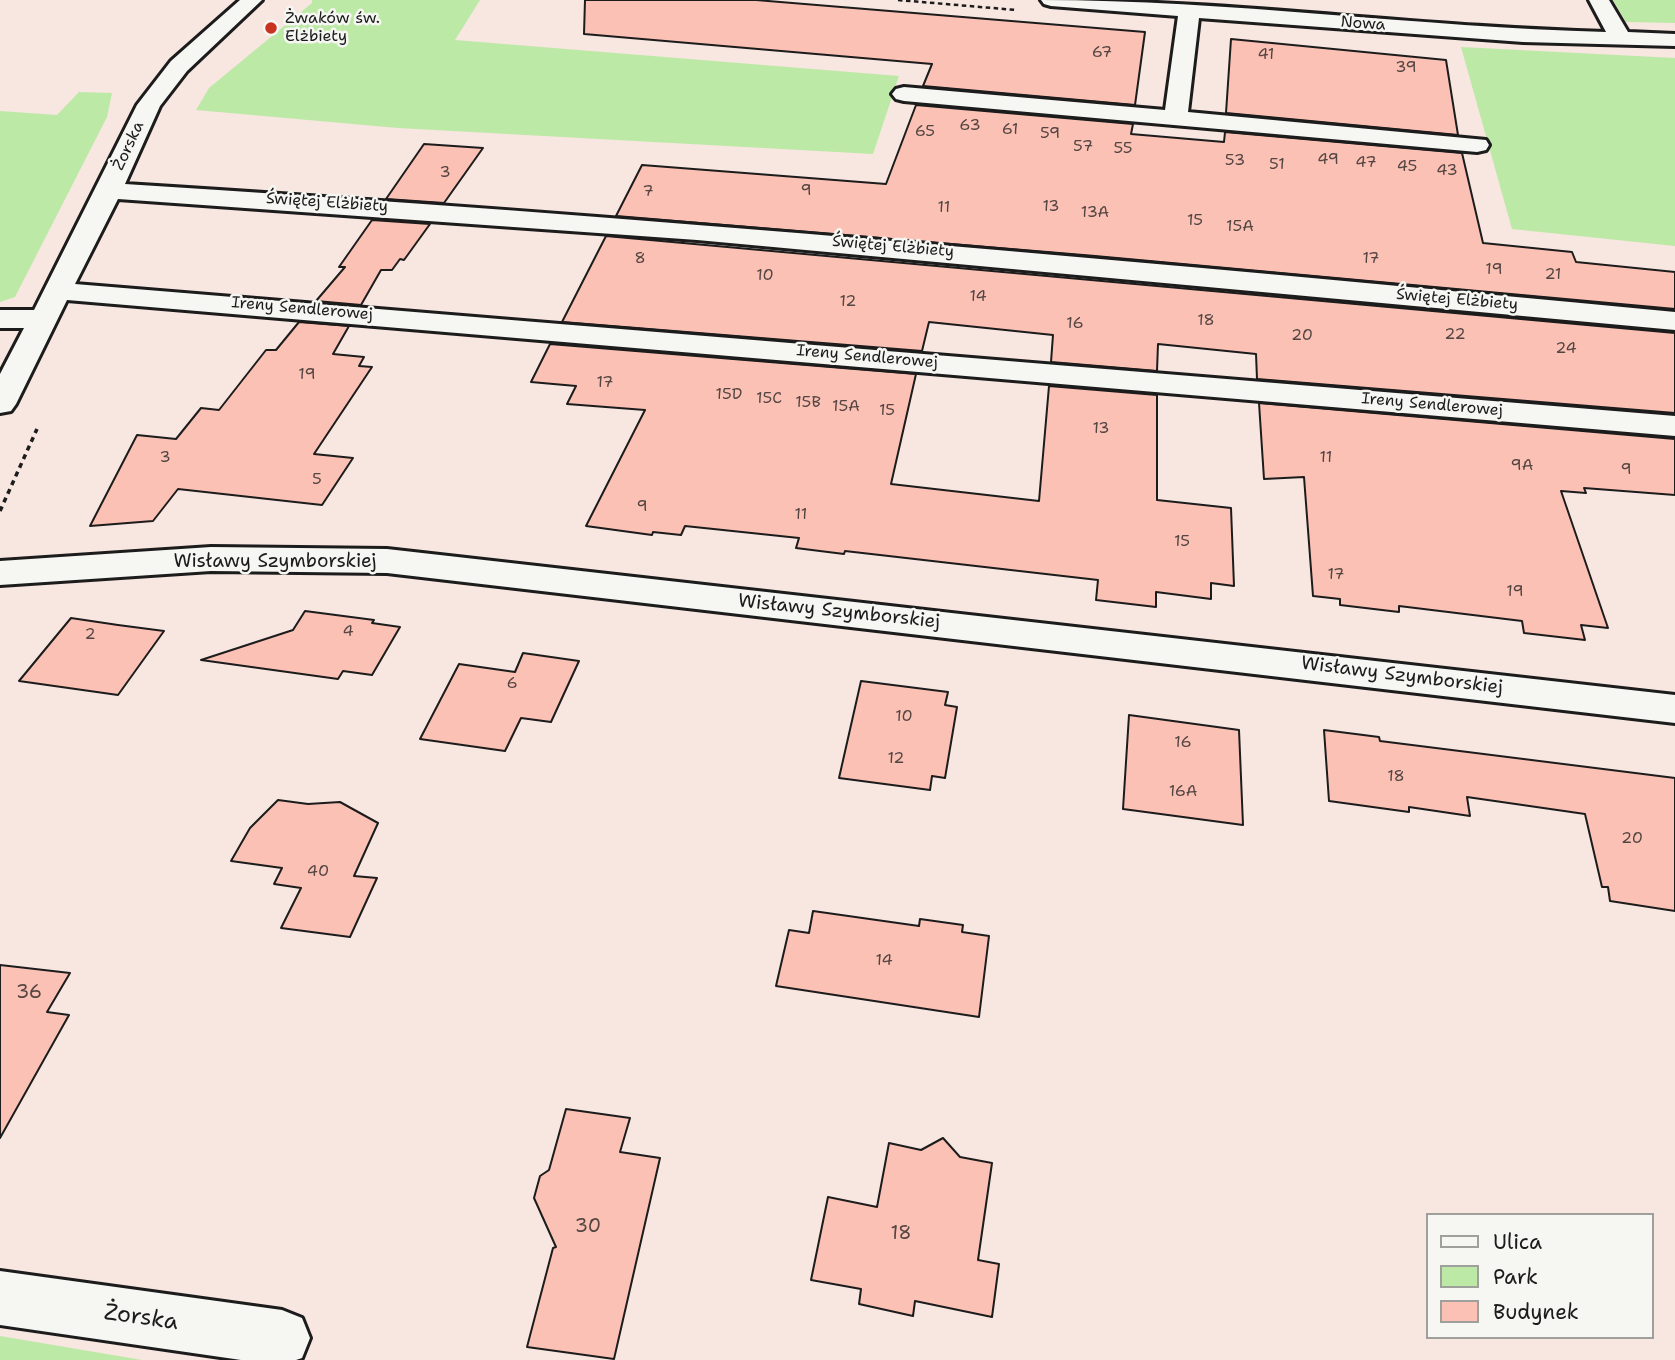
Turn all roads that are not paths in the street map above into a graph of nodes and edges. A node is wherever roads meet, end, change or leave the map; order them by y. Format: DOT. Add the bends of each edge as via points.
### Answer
graph roads {
  1 [pos="252,0"];
  2 [pos="1051,0"];
  3 [pos="1599,0"];
  4 [pos="1189,11"];
  5 [pos="1621,39"];
  6 [pos="1675,40"];
  7 [pos="904,94"];
  8 [pos="1176,118"];
  9 [pos="1478,145"];
  10 [pos="109,191"];
  11 [pos="58,290"];
  12 [pos="0,319"];
  13 [pos="44,319"];
  14 [pos="1675,321"];
  15 [pos="0,404"];
  16 [pos="1675,426"];
  17 [pos="0,573"];
  18 [pos="1675,709"];
  19 [pos="0,1298"];
  20 [pos="282,1338"];
  1 -- 10 [label="street, Żorska" via="179,66 149,104"];
  2 -- 4 [label="street, Nowa"];
  3 -- 5 [label="street"];
  4 -- 5 [label="street, Nowa"];
  4 -- 8 [label="street"];
  5 -- 6 [label="street, Nowa"];
  7 -- 8 [label="street"];
  8 -- 9 [label="street"];
  10 -- 11 [label="street, Żorska"];
  10 -- 14 [label="street, Świętej Elżbiety" via="456,212 878,246"];
  11 -- 13 [label="street, Żorska"];
  11 -- 16 [label="street, Ireny Sendlerowej"];
  12 -- 13 [label="street"];
  13 -- 15 [label="street, Żorska"];
  17 -- 18 [label="street, Wisławy Szymborskiej" via="211,559 387,561"];
  19 -- 20 [label="street, Żorska"];
}
